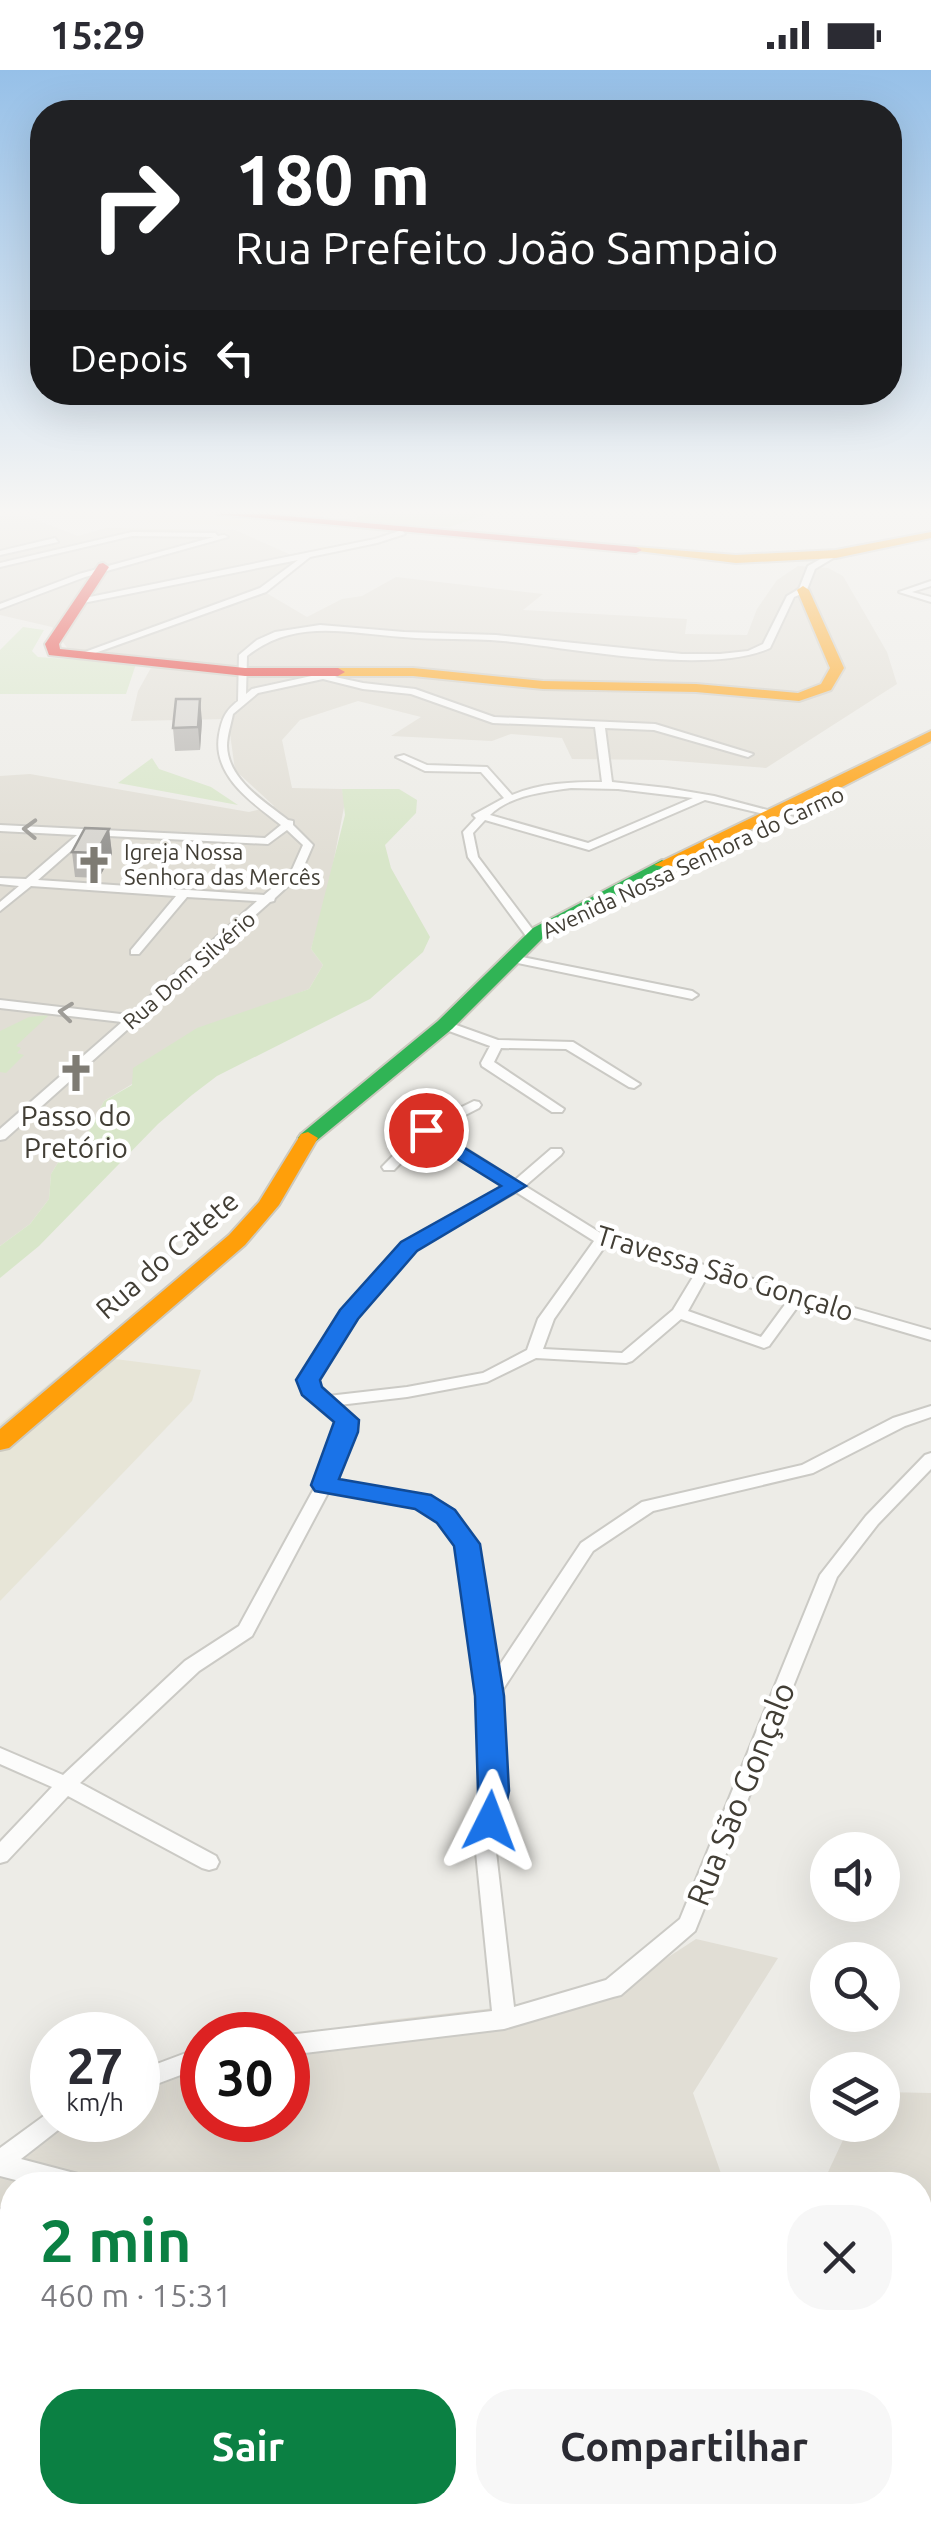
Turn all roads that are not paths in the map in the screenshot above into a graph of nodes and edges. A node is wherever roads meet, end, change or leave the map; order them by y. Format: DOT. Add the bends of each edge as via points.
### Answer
graph roads {
  1 [pos="63,629"];
  2 [pos="155,629"];
  3 [pos="309,629"];
  4 [pos="350,629"];
  5 [pos="774,629"];
  6 [pos="820,629"];
  7 [pos="78,656"];
  8 [pos="246,672"];
  9 [pos="346,672"];
  10 [pos="452,675"];
  11 [pos="322,676"];
  12 [pos="588,690"];
  13 [pos="242,700"];
  14 [pos="600,727"];
  15 [pos="924,744"];
  16 [pos="748,754"];
  17 [pos="400,756"];
  18 [pos="607,784"];
  19 [pos="704,797"];
  20 [pos="508,798"];
  21 [pos="478,815"];
  22 [pos="782,815"];
  23 [pos="289,822"];
  24 [pos="0,828"];
  25 [pos="88,831"];
  26 [pos="0,881"];
  27 [pos="31,882"];
  28 [pos="185,892"];
  29 [pos="270,899"];
  30 [pos="0,908"];
  31 [pos="533,938"];
  32 [pos="135,952"];
  33 [pos="512,959"];
  34 [pos="692,995"];
  35 [pos="0,1004"];
  36 [pos="132,1019"];
  37 [pos="445,1025"];
  38 [pos="497,1044"];
  39 [pos="634,1084"];
  40 [pos="474,1105"];
  41 [pos="556,1109"];
  42 [pos="426,1130"];
  43 [pos="0,1136"];
  44 [pos="556,1152"];
  45 [pos="388,1168"];
  46 [pos="516,1186"];
  47 [pos="602,1240"];
  48 [pos="706,1268"];
  49 [pos="800,1295"];
  50 [pos="679,1313"];
  51 [pos="931,1335"];
  52 [pos="534,1353"];
  53 [pos="324,1402"];
  54 [pos="931,1410"];
  55 [pos="0,1442"];
  56 [pos="931,1459"];
  57 [pos="324,1485"];
  58 [pos="489,1696"];
  59 [pos="0,1756"];
  60 [pos="66,1785"];
  61 [pos="0,1855"];
  62 [pos="208,1862"];
  63 [pos="504,2019"];
  64 [pos="310,2042"];
  65 [pos="30,2140"];
  66 [pos="0,2164"];
  67 [pos="30,2172"];
  1 -- 7 [label="street" via="54,652"];
  2 -- 7 [label="street"];
  3 -- 8 [label="street" via="253,645 244,655"];
  4 -- 5 [label="street" via="728,658 762,652"];
  6 -- 10 [label="street" via="837,668 826,687 811,694"];
  7 -- 8 [label="street"];
  8 -- 9 [label="street"];
  8 -- 13 [label="street"];
  9 -- 10 [label="street"];
  9 -- 11 [label="street"];
  10 -- 12 [label="street" via="499,686"];
  11 -- 13 [label="street" via="271,686"];
  11 -- 14 [label="street" via="412,692 493,720"];
  13 -- 23 [label="street" via="229,712 222,750 237,785"];
  14 -- 16 [label="street" via="655,727"];
  14 -- 18 [label="street"];
  15 -- 22 [label="street, Avenida Nossa Senhora do Carmo"];
  17 -- 20 [label="street" via="425,768 484,768"];
  18 -- 19 [label="street"];
  18 -- 20 [label="street"];
  19 -- 21 [label="street" via="589,847"];
  19 -- 22 [label="street"];
  20 -- 21 [label="street"];
  21 -- 31 [label="street" via="468,832 473,856"];
  22 -- 31 [label="street, Avenida Nossa Senhora do Carmo"];
  23 -- 25 [label="street" via="268,841"];
  23 -- 29 [label="street, Rua Dom Silvério" via="308,845 296,873"];
  25 -- 24 [label="street, one-way"];
  25 -- 27 [label="street"];
  26 -- 27 [label="street"];
  27 -- 28 [label="street"];
  27 -- 30 [label="street"];
  28 -- 29 [label="street"];
  28 -- 32 [label="street"];
  29 -- 36 [label="street, Rua Dom Silvério"];
  31 -- 33 [label="street, Rua do Catete"];
  33 -- 34 [label="street"];
  33 -- 37 [label="street, Rua do Catete"];
  36 -- 35 [label="street, one-way"];
  36 -- 43 [label="street, Rua Dom Silvério"];
  37 -- 38 [label="street"];
  37 -- 55 [label="street, Rua do Catete" via="310,1135 238,1240"];
  38 -- 39 [label="street" via="570,1044"];
  38 -- 41 [label="street" via="487,1062"];
  40 -- 42 [label="street"];
  42 -- 45 [label="street"];
  42 -- 46 [label="street, Travessa São Gonçalo"];
  44 -- 46 [label="street"];
  46 -- 47 [label="street, Travessa São Gonçalo"];
  46 -- 53 [label="street" via="409,1247 348,1315 308,1380"];
  47 -- 48 [label="street, Travessa São Gonçalo"];
  47 -- 52 [label="street" via="546,1318"];
  48 -- 49 [label="street, Travessa São Gonçalo"];
  48 -- 50 [label="street"];
  49 -- 50 [label="street" via="764,1343"];
  49 -- 51 [label="street, Travessa São Gonçalo"];
  50 -- 52 [label="street" via="626,1358"];
  52 -- 53 [label="street" via="487,1376"];
  53 -- 57 [label="street" via="346,1420 346,1432"];
  54 -- 58 [label="street" via="806,1469 648,1506 587,1547"];
  56 -- 63 [label="street, Rua São Gonçalo" via="828,1575 688,1925 613,1988"];
  57 -- 58 [label="street" via="422,1501 446,1516 466,1544"];
  57 -- 60 [label="street" via="246,1631 192,1666"];
  58 -- 63 [label="street" via="494,1791 486,1852"];
  59 -- 60 [label="street"];
  60 -- 61 [label="street"];
  60 -- 62 [label="street"];
  63 -- 64 [label="street, Rua São Gonçalo"];
  65 -- 66 [label="street"];
  66 -- 67 [label="street"];
}
